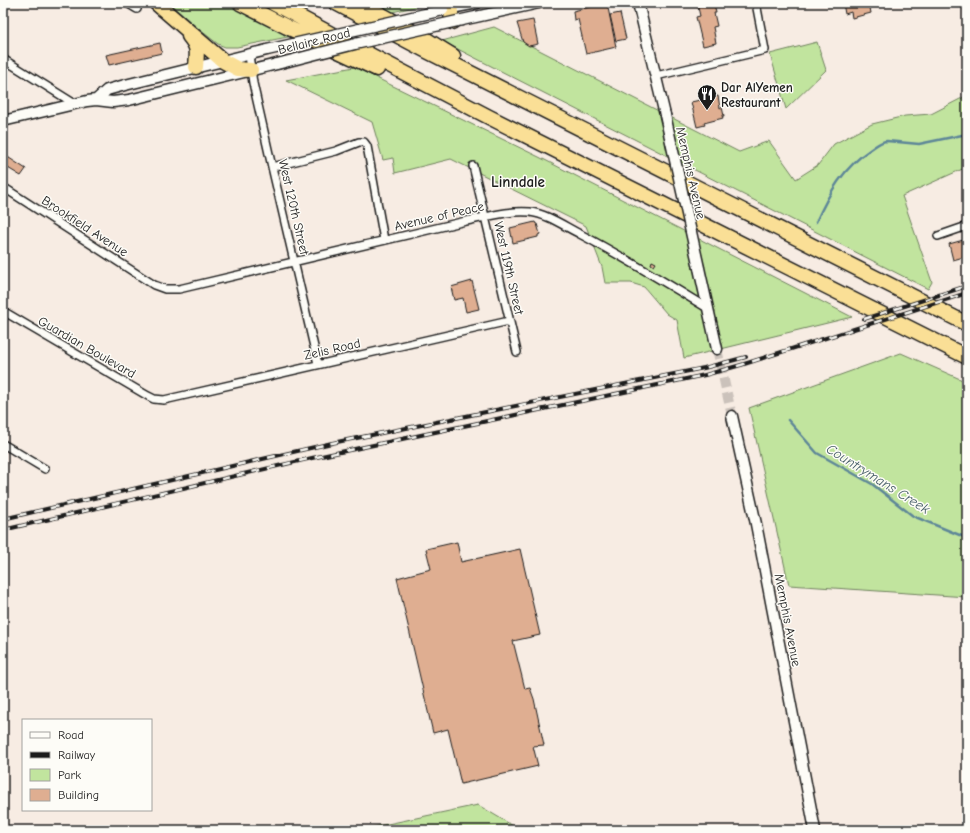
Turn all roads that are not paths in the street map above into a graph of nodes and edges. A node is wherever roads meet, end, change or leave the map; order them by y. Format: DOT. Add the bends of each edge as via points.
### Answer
graph roads {
  1 [pos="127,3"];
  2 [pos="156,3"];
  3 [pos="240,3"];
  4 [pos="273,3"];
  5 [pos="336,3"];
  6 [pos="360,3"];
  7 [pos="477,3"];
  8 [pos="539,3"];
  9 [pos="638,3"];
  10 [pos="756,3"];
  11 [pos="448,7"];
  12 [pos="137,9"];
  13 [pos="174,19"];
  14 [pos="457,21"];
  15 [pos="249,55"];
  16 [pos="3,58"];
  17 [pos="223,61"];
  18 [pos="196,67"];
  19 [pos="251,70"];
  20 [pos="656,76"];
  21 [pos="514,95"];
  22 [pos="96,100"];
  23 [pos="75,104"];
  24 [pos="489,117"];
  25 [pos="3,121"];
  26 [pos="473,166"];
  27 [pos="272,167"];
  28 [pos="3,187"];
  29 [pos="485,217"];
  30 [pos="967,226"];
  31 [pos="938,236"];
  32 [pos="384,240"];
  33 [pos="295,261"];
  34 [pos="154,285"];
  35 [pos="709,310"];
  36 [pos="3,311"];
  37 [pos="509,320"];
  38 [pos="967,324"];
  39 [pos="717,349"];
  40 [pos="517,352"];
  41 [pos="967,357"];
  42 [pos="318,364"];
  43 [pos="160,400"];
  44 [pos="732,416"];
  45 [pos="3,444"];
  46 [pos="45,469"];
  47 [pos="815,830"];
  1 -- 12 [label="street"];
  2 -- 13 [label="highway"];
  3 -- 24 [label="highway" via="370,66"];
  4 -- 24 [label="highway"];
  5 -- 21 [label="highway"];
  6 -- 21 [label="highway" via="422,36"];
  7 -- 11 [label="street, Bellaire Road"];
  8 -- 14 [label="street, Bellaire Road"];
  9 -- 20 [label="street, Memphis Avenue"];
  10 -- 20 [label="street" via="765,50"];
  11 -- 14 [label="highway"];
  11 -- 15 [label="street, Bellaire Road, bridge"];
  13 -- 17 [label="highway"];
  13 -- 18 [label="highway" via="195,43"];
  14 -- 19 [label="street, Bellaire Road, bridge"];
  15 -- 17 [label="street, Bellaire Road"];
  15 -- 19 [label="street, West 120th Street"];
  16 -- 23 [label="street"];
  17 -- 18 [label="street, Bellaire Road"];
  17 -- 19 [label="highway" via="238,69"];
  18 -- 22 [label="street, Bellaire Road" via="107,90"];
  19 -- 22 [label="street, Bellaire Road" via="129,100"];
  19 -- 27 [label="street, West 120th Street"];
  20 -- 35 [label="street, Memphis Avenue, bridge"];
  21 -- 38 [label="highway"];
  22 -- 23 [label="street, Bellaire Road"];
  23 -- 25 [label="street, Bellaire Road"];
  24 -- 41 [label="highway"];
  26 -- 29 [label="street, West 119th Street"];
  27 -- 32 [label="street" via="364,142 367,146"];
  27 -- 33 [label="street, West 120th Street"];
  28 -- 34 [label="street, Brookfield Avenue"];
  29 -- 32 [label="street, Avenue of Peace"];
  29 -- 35 [label="street, Avenue of Peace" via="518,212 544,216 631,261"];
  29 -- 37 [label="street, West 119th Street"];
  30 -- 31 [label="street"];
  32 -- 33 [label="street, Avenue of Peace"];
  33 -- 34 [label="street, Avenue of Peace" via="173,290"];
  33 -- 42 [label="street, West 120th Street"];
  35 -- 39 [label="street, Memphis Avenue"];
  36 -- 43 [label="street, Guardian Boulevard" via="148,396"];
  37 -- 40 [label="street, West 119th Street"];
  37 -- 42 [label="street, Zelis Road"];
  42 -- 43 [label="street, Zelis Road"];
  44 -- 47 [label="street, Memphis Avenue" via="756,524"];
  45 -- 46 [label="street"];
}
